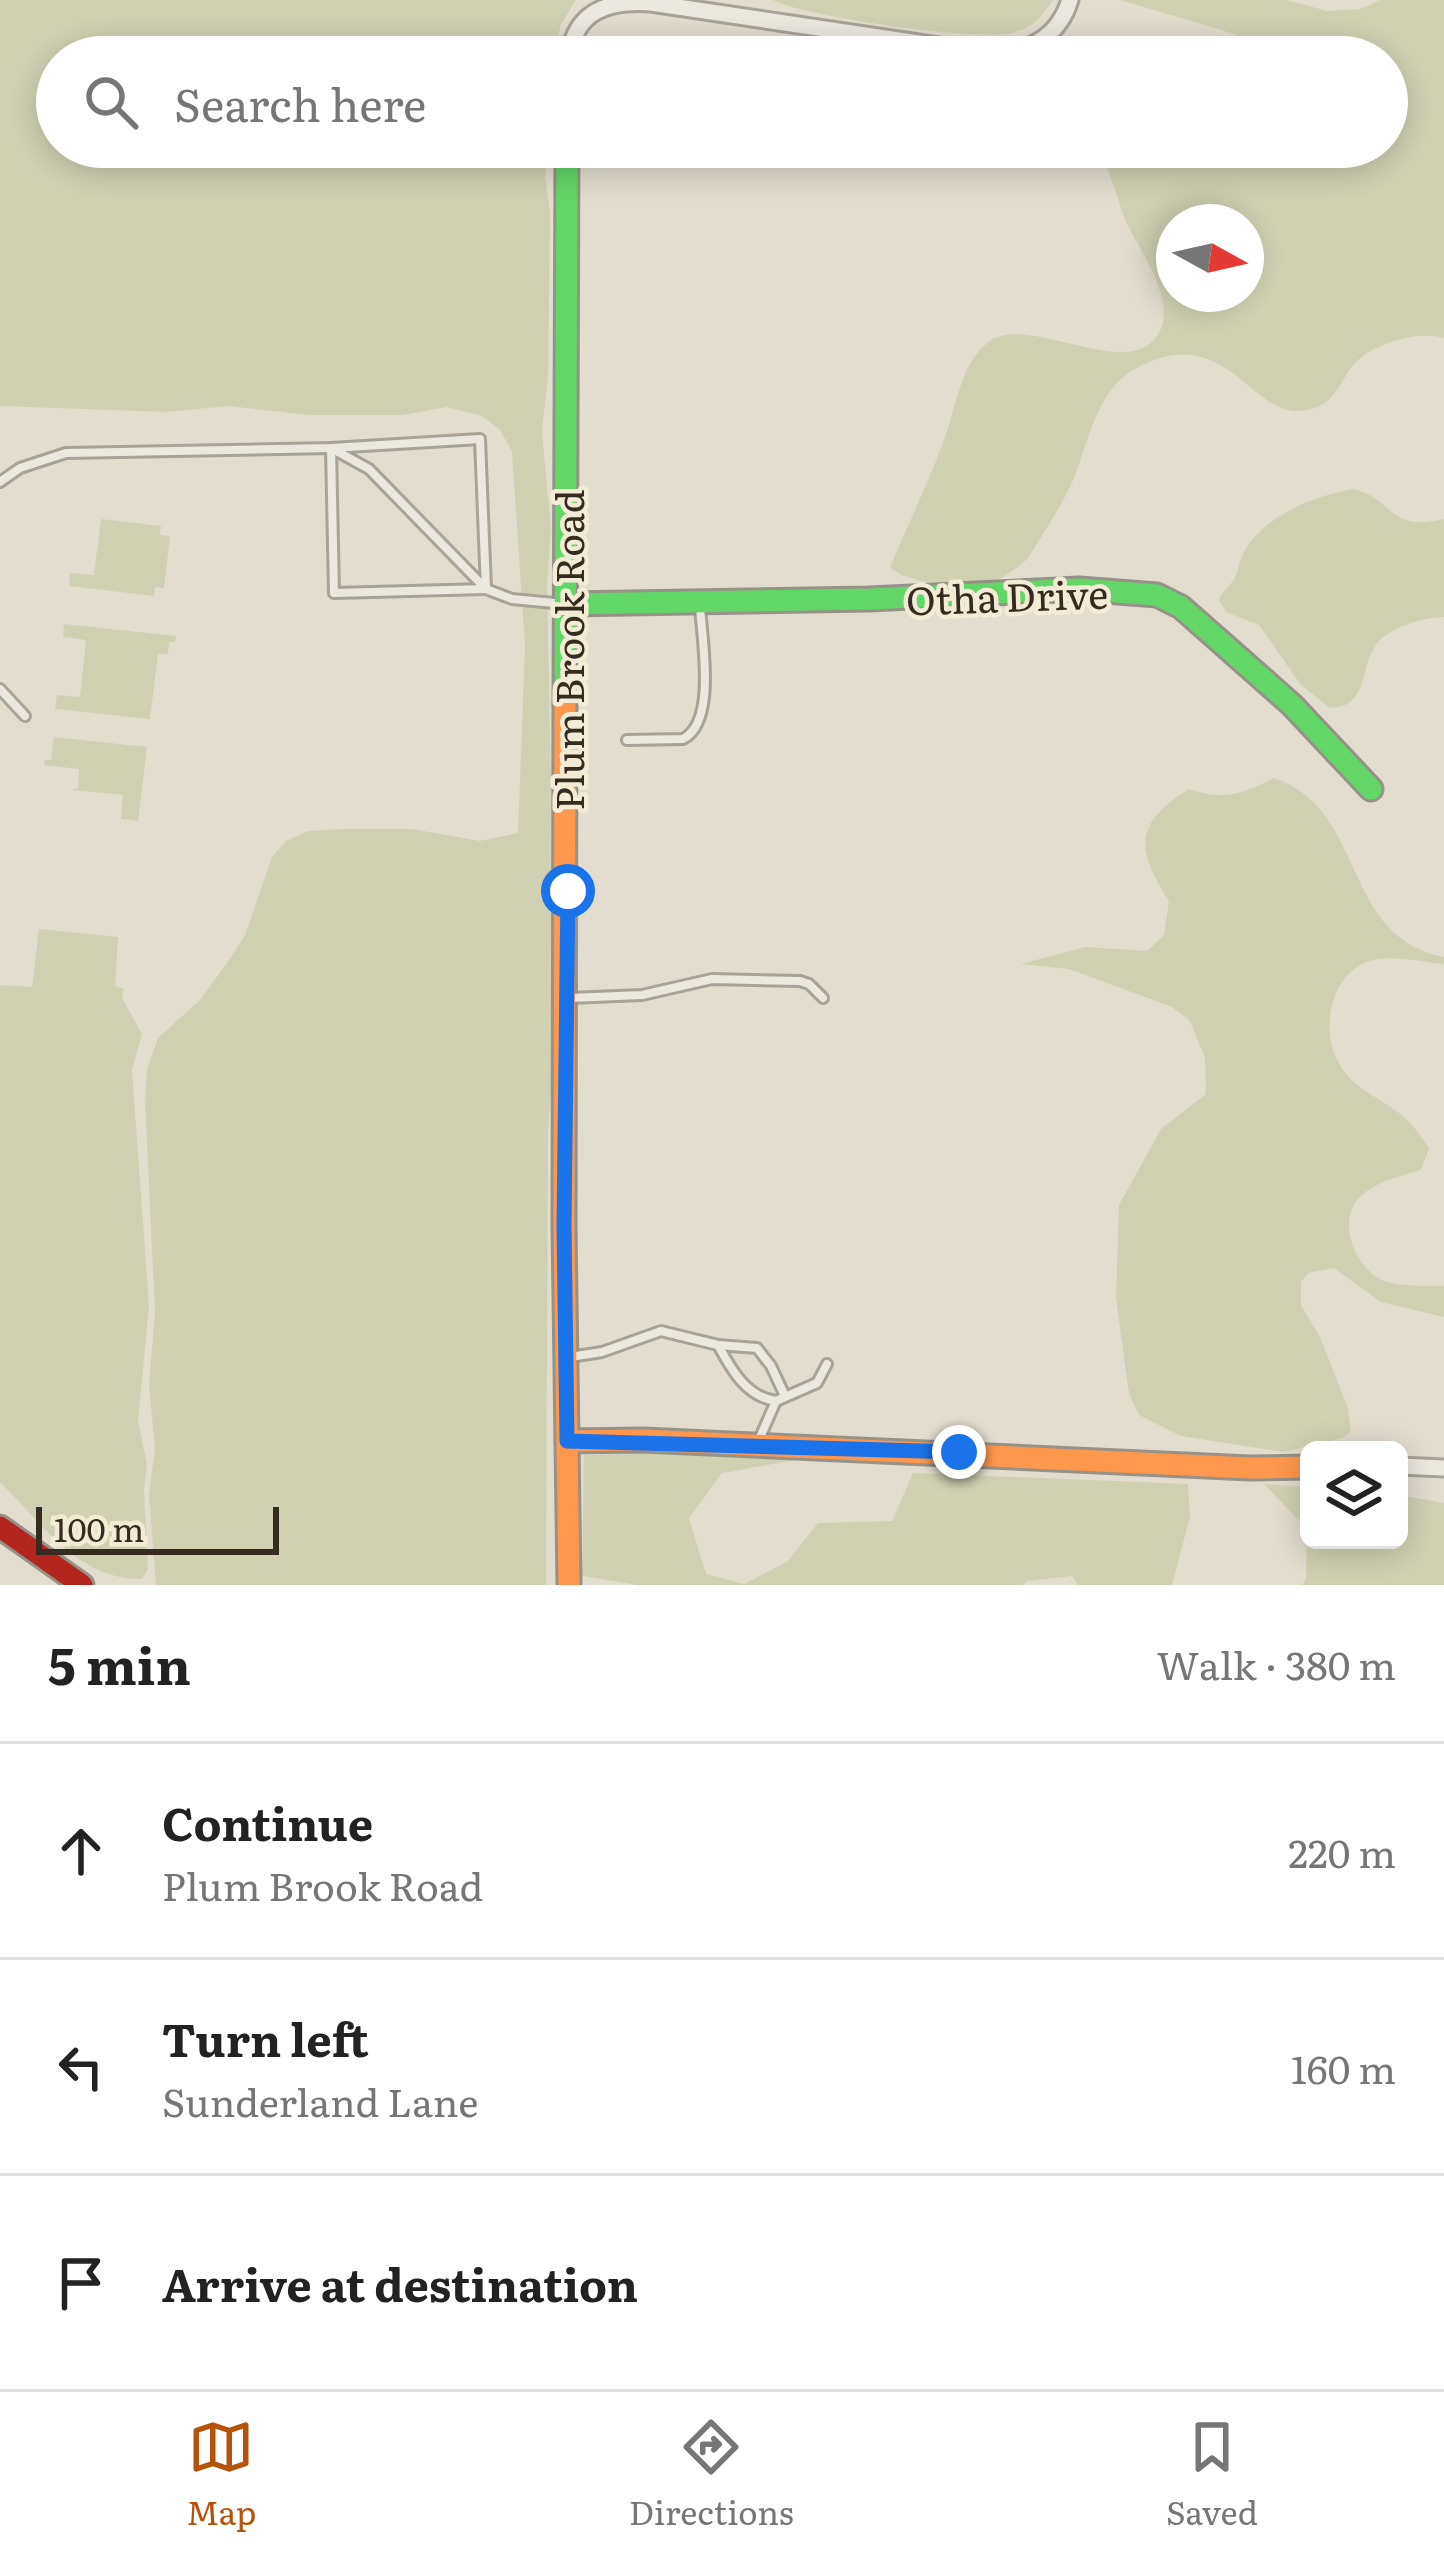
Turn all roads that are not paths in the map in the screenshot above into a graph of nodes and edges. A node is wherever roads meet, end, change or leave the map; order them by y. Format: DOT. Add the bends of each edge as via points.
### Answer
graph roads {
  1 [pos="1070,0"];
  2 [pos="573,36"];
  3 [pos="872,36"];
  4 [pos="1047,36"];
  5 [pos="567,168"];
  6 [pos="331,448"];
  7 [pos="0,482"];
  8 [pos="486,589"];
  9 [pos="700,602"];
  10 [pos="567,604"];
  11 [pos="0,688"];
  12 [pos="25,716"];
  13 [pos="627,740"];
  14 [pos="1371,789"];
  15 [pos="565,998"];
  16 [pos="824,998"];
  17 [pos="718,1345"];
  18 [pos="566,1357"];
  19 [pos="827,1364"];
  20 [pos="780,1399"];
  21 [pos="567,1441"];
  22 [pos="758,1444"];
  23 [pos="1408,1466"];
  24 [pos="1300,1467"];
  25 [pos="1444,1468"];
  26 [pos="0,1527"];
  27 [pos="82,1585"];
  28 [pos="569,1585"];
  1 -- 4 [label="street"];
  2 -- 3 [label="street" via="592,11 612,3"];
  5 -- 10 [label="street, Plum Brook Road"];
  6 -- 7 [label="lane" via="66,453"];
  6 -- 8 [label="lane" via="368,469"];
  6 -- 8 [label="lane" via="334,593"];
  6 -- 8 [label="lane" via="480,439"];
  8 -- 10 [label="lane"];
  9 -- 10 [label="street, Otha Drive"];
  9 -- 13 [label="lane" via="699,724 683,739"];
  9 -- 14 [label="street, Otha Drive" via="1079,589 1157,595 1292,705"];
  10 -- 15 [label="street, Plum Brook Road"];
  11 -- 12 [label="lane"];
  15 -- 16 [label="lane" via="642,995 712,979 800,982"];
  15 -- 18 [label="street, Plum Brook Road"];
  17 -- 18 [label="lane" via="661,1331"];
  17 -- 20 [label="lane" via="741,1382 765,1400"];
  17 -- 20 [label="lane" via="757,1348"];
  18 -- 21 [label="street, Plum Brook Road"];
  19 -- 20 [label="lane" via="817,1384"];
  20 -- 22 [label="lane"];
  21 -- 22 [label="street"];
  21 -- 28 [label="street, Plum Brook Road"];
  22 -- 24 [label="street"];
  23 -- 25 [label="street"];
  26 -- 27 [label="street"];
}
